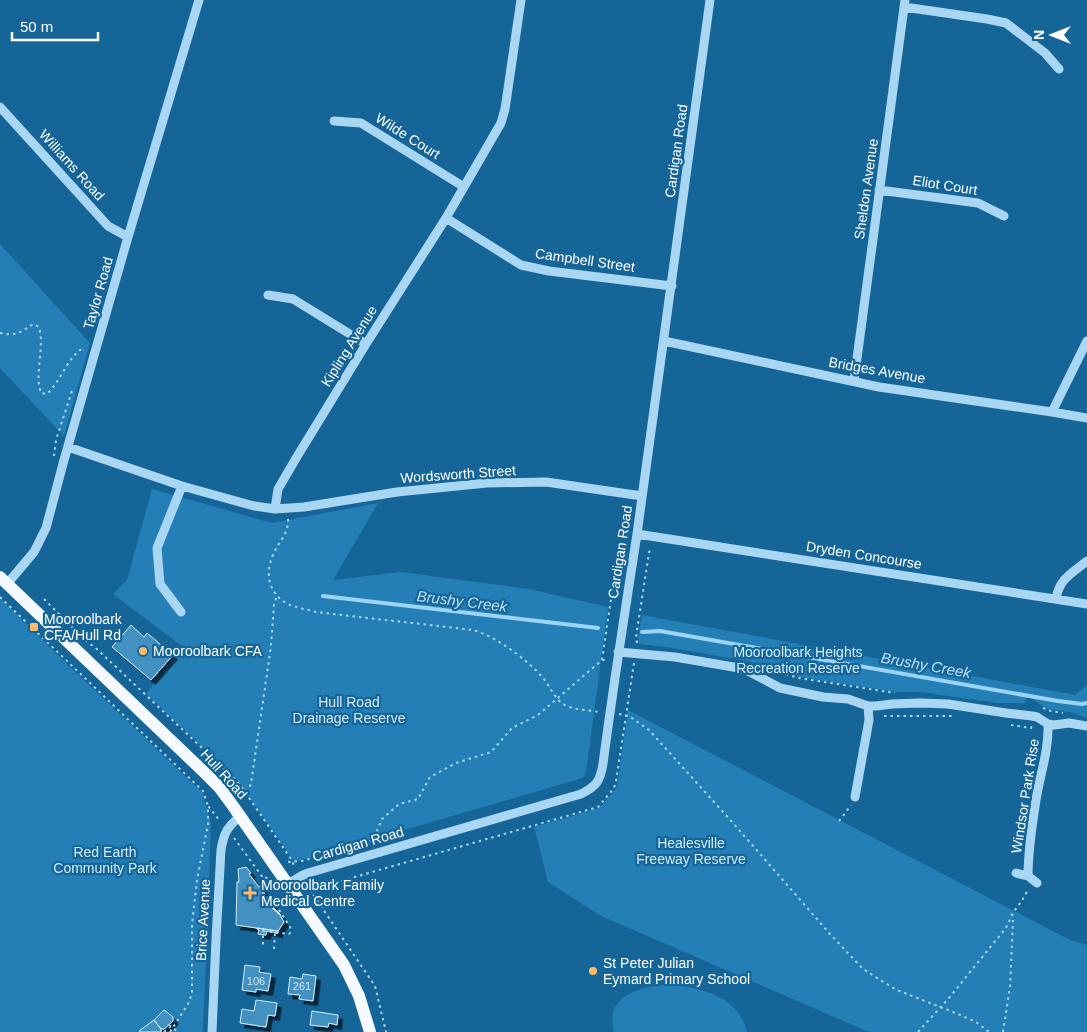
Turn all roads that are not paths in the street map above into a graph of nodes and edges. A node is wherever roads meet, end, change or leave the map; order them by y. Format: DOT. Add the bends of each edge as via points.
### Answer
graph roads {
  1 [pos="199,0"];
  2 [pos="521,0"];
  3 [pos="710,0"];
  4 [pos="905,4"];
  5 [pos="1060,69"];
  6 [pos="0,107"];
  7 [pos="334,121"];
  8 [pos="464,187"];
  9 [pos="879,190"];
  10 [pos="1004,216"];
  11 [pos="446,218"];
  12 [pos="128,236"];
  13 [pos="672,286"];
  14 [pos="268,295"];
  15 [pos="664,341"];
  16 [pos="1087,341"];
  17 [pos="366,344"];
  18 [pos="854,381"];
  19 [pos="1052,412"];
  20 [pos="1087,418"];
  21 [pos="68,447"];
  22 [pos="182,486"];
  23 [pos="642,496"];
  24 [pos="275,509"];
  25 [pos="637,534"];
  26 [pos="1087,561"];
  27 [pos="4,581"];
  28 [pos="1056,599"];
  29 [pos="1087,604"];
  30 [pos="181,612"];
  31 [pos="618,652"];
  32 [pos="868,706"];
  33 [pos="1048,724"];
  34 [pos="1087,726"];
  35 [pos="855,797"];
  36 [pos="240,816"];
  37 [pos="1016,874"];
  38 [pos="288,884"];
  39 [pos="212,1032"];
  40 [pos="370,1032"];
  1 -- 12 [label="street, Taylor Road"];
  2 -- 8 [label="street, Kipling Avenue" via="501,123"];
  3 -- 13 [label="street, Cardigan Road"];
  4 -- 5 [label="street" via="1006,23 1046,53"];
  4 -- 9 [label="street, Sheldon Avenue"];
  6 -- 12 [label="street, Williams Road" via="108,226"];
  7 -- 8 [label="street, Wilde Court" via="361,123"];
  8 -- 11 [label="street, Kipling Avenue"];
  9 -- 10 [label="street, Eliot Court" via="978,203"];
  9 -- 18 [label="street, Sheldon Avenue"];
  11 -- 13 [label="street, Campbell Street" via="521,265"];
  11 -- 17 [label="street, Kipling Avenue"];
  12 -- 21 [label="street, Taylor Road"];
  13 -- 15 [label="street, Cardigan Road"];
  14 -- 17 [label="street" via="293,300"];
  15 -- 18 [label="street, Bridges Avenue"];
  15 -- 23 [label="street, Cardigan Road"];
  16 -- 19 [label="street"];
  17 -- 24 [label="street, Kipling Avenue" via="278,489"];
  18 -- 19 [label="street, Bridges Avenue"];
  19 -- 20 [label="street, Bridges Avenue"];
  21 -- 22 [label="street"];
  21 -- 27 [label="street, Taylor Road" via="46,528 34,552"];
  22 -- 24 [label="street"];
  22 -- 30 [label="street" via="157,548 160,584"];
  23 -- 24 [label="street, Wordsworth Street" via="546,482 487,483"];
  23 -- 25 [label="street, Cardigan Road"];
  25 -- 28 [label="street, Dryden Concourse"];
  25 -- 31 [label="street, Cardigan Road"];
  26 -- 28 [label="street" via="1062,582"];
  27 -- 36 [label="main road, Hull Road" via="206,774"];
  28 -- 29 [label="street, Dryden Concourse"];
  31 -- 32 [label="street, Windsor Park Rise" via="675,657 739,668 780,688 848,699"];
  31 -- 38 [label="street, Cardigan Road" via="603,764 600,779 592,789 308,873"];
  32 -- 33 [label="street, Windsor Park Rise" via="935,703 1037,717"];
  32 -- 35 [label="street"];
  33 -- 34 [label="street"];
  33 -- 37 [label="street, Windsor Park Rise" via="1047,748 1029,850 1032,880"];
  36 -- 38 [label="main road, Hull Road"];
  36 -- 39 [label="street, Brice Avenue" via="227,829 221,850"];
  38 -- 40 [label="main road, Hull Road" via="344,964 359,996"];
}
